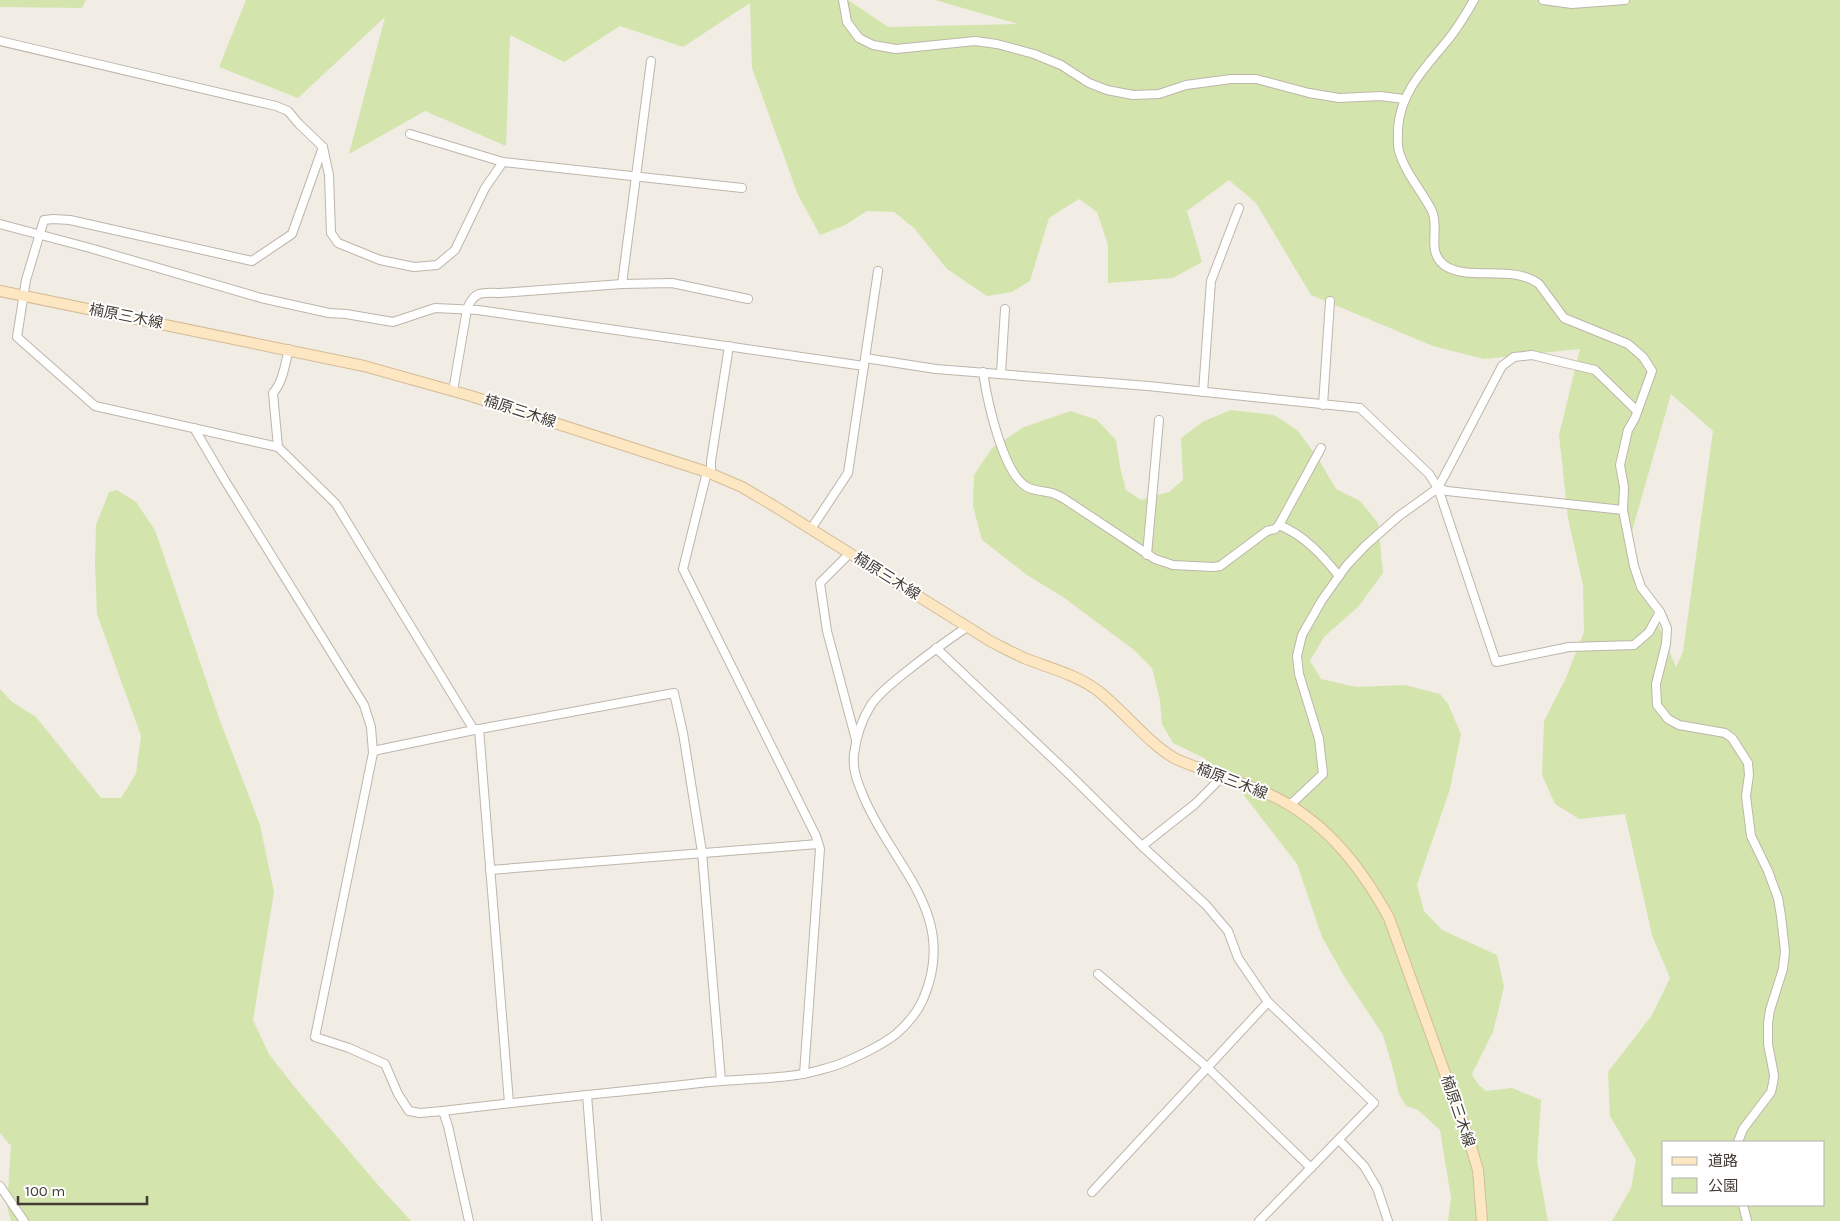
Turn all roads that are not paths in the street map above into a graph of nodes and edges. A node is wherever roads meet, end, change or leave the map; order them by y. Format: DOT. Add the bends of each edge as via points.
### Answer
graph roads {
  1 [pos="843,0"];
  2 [pos="1474,0"];
  3 [pos="1543,0"];
  4 [pos="1625,0"];
  5 [pos="0,41"];
  6 [pos="651,62"];
  7 [pos="1404,100"];
  8 [pos="410,134"];
  9 [pos="322,147"];
  10 [pos="503,162"];
  11 [pos="636,177"];
  12 [pos="742,188"];
  13 [pos="1239,208"];
  14 [pos="0,224"];
  15 [pos="39,234"];
  16 [pos="878,271"];
  17 [pos="622,284"];
  18 [pos="0,291"];
  19 [pos="23,296"];
  20 [pos="748,299"];
  21 [pos="1330,301"];
  22 [pos="1005,309"];
  23 [pos="467,310"];
  24 [pos="729,346"];
  25 [pos="289,349"];
  26 [pos="865,362"];
  27 [pos="982,372"];
  28 [pos="1001,373"];
  29 [pos="453,391"];
  30 [pos="1203,392"];
  31 [pos="1323,405"];
  32 [pos="1637,410"];
  33 [pos="1160,420"];
  34 [pos="194,428"];
  35 [pos="278,447"];
  36 [pos="1321,448"];
  37 [pos="709,473"];
  38 [pos="1438,488"];
  39 [pos="1623,510"];
  40 [pos="1279,525"];
  41 [pos="811,529"];
  42 [pos="850,553"];
  43 [pos="1147,555"];
  44 [pos="1339,576"];
  45 [pos="1660,612"];
  46 [pos="967,627"];
  47 [pos="936,648"];
  48 [pos="476,730"];
  49 [pos="857,742"];
  50 [pos="372,751"];
  51 [pos="1222,777"];
  52 [pos="1290,805"];
  53 [pos="818,844"];
  54 [pos="1142,846"];
  55 [pos="702,852"];
  56 [pos="490,870"];
  57 [pos="1098,974"];
  58 [pos="1268,1002"];
  59 [pos="1207,1067"];
  60 [pos="804,1074"];
  61 [pos="721,1081"];
  62 [pos="587,1095"];
  63 [pos="509,1103"];
  64 [pos="443,1111"];
  65 [pos="1339,1140"];
  66 [pos="1738,1141"];
  67 [pos="1311,1168"];
  68 [pos="0,1186"];
  69 [pos="1092,1192"];
  70 [pos="1743,1206"];
  71 [pos="24,1221"];
  72 [pos="469,1221"];
  73 [pos="597,1221"];
  74 [pos="1259,1221"];
  75 [pos="1388,1221"];
  76 [pos="1482,1221"];
  77 [pos="1747,1221"];
  1 -- 7 [label="street" via="847,22 859,38 873,45 896,49 975,41 998,44 1034,54 1089,83 1124,94 1159,94 1186,85 1256,79 1339,98 1380,96"];
  2 -- 7 [label="street" via="1448,41 1428,61"];
  3 -- 4 [label="street" via="1572,4"];
  5 -- 9 [label="street" via="276,106 288,111"];
  6 -- 11 [label="street"];
  7 -- 32 [label="street" via="1397,144 1433,214 1436,256 1455,271 1491,272 1534,280 1564,318 1628,344 1643,357 1652,371"];
  8 -- 10 [label="street"];
  9 -- 10 [label="street" via="329,175 331,233 338,243 380,260 414,267 437,265 455,250 485,188"];
  9 -- 15 [label="street" via="292,234 252,261 70,220 44,220"];
  10 -- 11 [label="street"];
  11 -- 12 [label="street"];
  11 -- 17 [label="street"];
  13 -- 30 [label="street" via="1212,281"];
  14 -- 15 [label="street"];
  15 -- 19 [label="street"];
  15 -- 23 [label="street" via="261,298 329,313 393,322 435,308"];
  16 -- 26 [label="street"];
  17 -- 20 [label="street" via="672,283"];
  17 -- 23 [label="street" via="481,292 471,299"];
  18 -- 19 [label="main road, 楠原三木線"];
  19 -- 25 [label="main road, 楠原三木線"];
  19 -- 34 [label="street" via="17,337 94,406"];
  21 -- 31 [label="street"];
  22 -- 28 [label="street"];
  23 -- 24 [label="street"];
  23 -- 29 [label="street"];
  24 -- 26 [label="street"];
  24 -- 37 [label="street"];
  25 -- 29 [label="main road, 楠原三木線"];
  25 -- 35 [label="street" via="283,373 273,393"];
  26 -- 27 [label="street"];
  26 -- 41 [label="street" via="848,473"];
  27 -- 28 [label="street"];
  27 -- 43 [label="street" via="1001,448 1022,483 1066,500"];
  28 -- 30 [label="street"];
  29 -- 37 [label="main road, 楠原三木線"];
  30 -- 31 [label="street"];
  31 -- 38 [label="street" via="1360,408 1429,474"];
  32 -- 38 [label="street" via="1595,370 1532,355 1514,357 1502,366 1490,386"];
  32 -- 39 [label="street" via="1628,430 1620,465 1624,487"];
  33 -- 43 [label="street"];
  34 -- 35 [label="street"];
  34 -- 50 [label="street" via="364,705 371,728"];
  35 -- 48 [label="street" via="336,504"];
  36 -- 40 [label="street"];
  37 -- 41 [label="main road, 楠原三木線" via="742,487"];
  37 -- 53 [label="street" via="683,569"];
  38 -- 39 [label="street"];
  38 -- 44 [label="street" via="1366,545"];
  38 -- 45 [label="street" via="1496,662 1570,647 1634,645 1649,632"];
  39 -- 45 [label="street" via="1641,587"];
  40 -- 43 [label="street" via="1220,566 1173,566"];
  40 -- 44 [label="street" via="1293,531"];
  41 -- 42 [label="main road, 楠原三木線"];
  42 -- 46 [label="main road, 楠原三木線"];
  42 -- 49 [label="street" via="820,583 827,631"];
  44 -- 52 [label="street" via="1302,635 1297,656 1299,674 1319,739 1323,774"];
  45 -- 66 [label="street" via="1667,628 1656,684 1657,705 1668,719 1679,725 1725,733 1732,738 1748,763 1746,796 1752,836 1778,898 1781,916 1784,969 1768,1023 1773,1083 1771,1092 1743,1128"];
  46 -- 47 [label="street"];
  46 -- 51 [label="main road, 楠原三木線" via="1023,658 1084,681 1158,747 1176,759"];
  47 -- 49 [label="street" via="880,694 861,725"];
  47 -- 54 [label="street"];
  48 -- 50 [label="street"];
  48 -- 55 [label="street" via="674,693"];
  48 -- 56 [label="street"];
  49 -- 60 [label="street" via="855,777 923,904 935,942 935,961 922,1004 896,1034 829,1068"];
  50 -- 64 [label="street" via="314,1037 385,1064 408,1111"];
  51 -- 52 [label="main road, 楠原三木線"];
  51 -- 54 [label="street" via="1195,804"];
  52 -- 76 [label="main road, 楠原三木線" via="1324,831 1359,868 1389,918 1469,1140 1478,1170"];
  53 -- 55 [label="street"];
  53 -- 60 [label="street"];
  54 -- 58 [label="street" via="1216,916 1228,931 1238,958"];
  55 -- 56 [label="street"];
  55 -- 61 [label="street"];
  56 -- 63 [label="street"];
  57 -- 59 [label="street"];
  58 -- 59 [label="street"];
  58 -- 65 [label="street" via="1374,1103"];
  59 -- 67 [label="street"];
  59 -- 69 [label="street"];
  60 -- 61 [label="street"];
  61 -- 62 [label="street"];
  62 -- 63 [label="street"];
  62 -- 73 [label="street"];
  63 -- 64 [label="street"];
  64 -- 72 [label="street"];
  65 -- 67 [label="street"];
  65 -- 75 [label="street" via="1364,1166 1377,1188"];
  67 -- 74 [label="street"];
  68 -- 71 [label="street"];
  70 -- 77 [label="street"];
}
